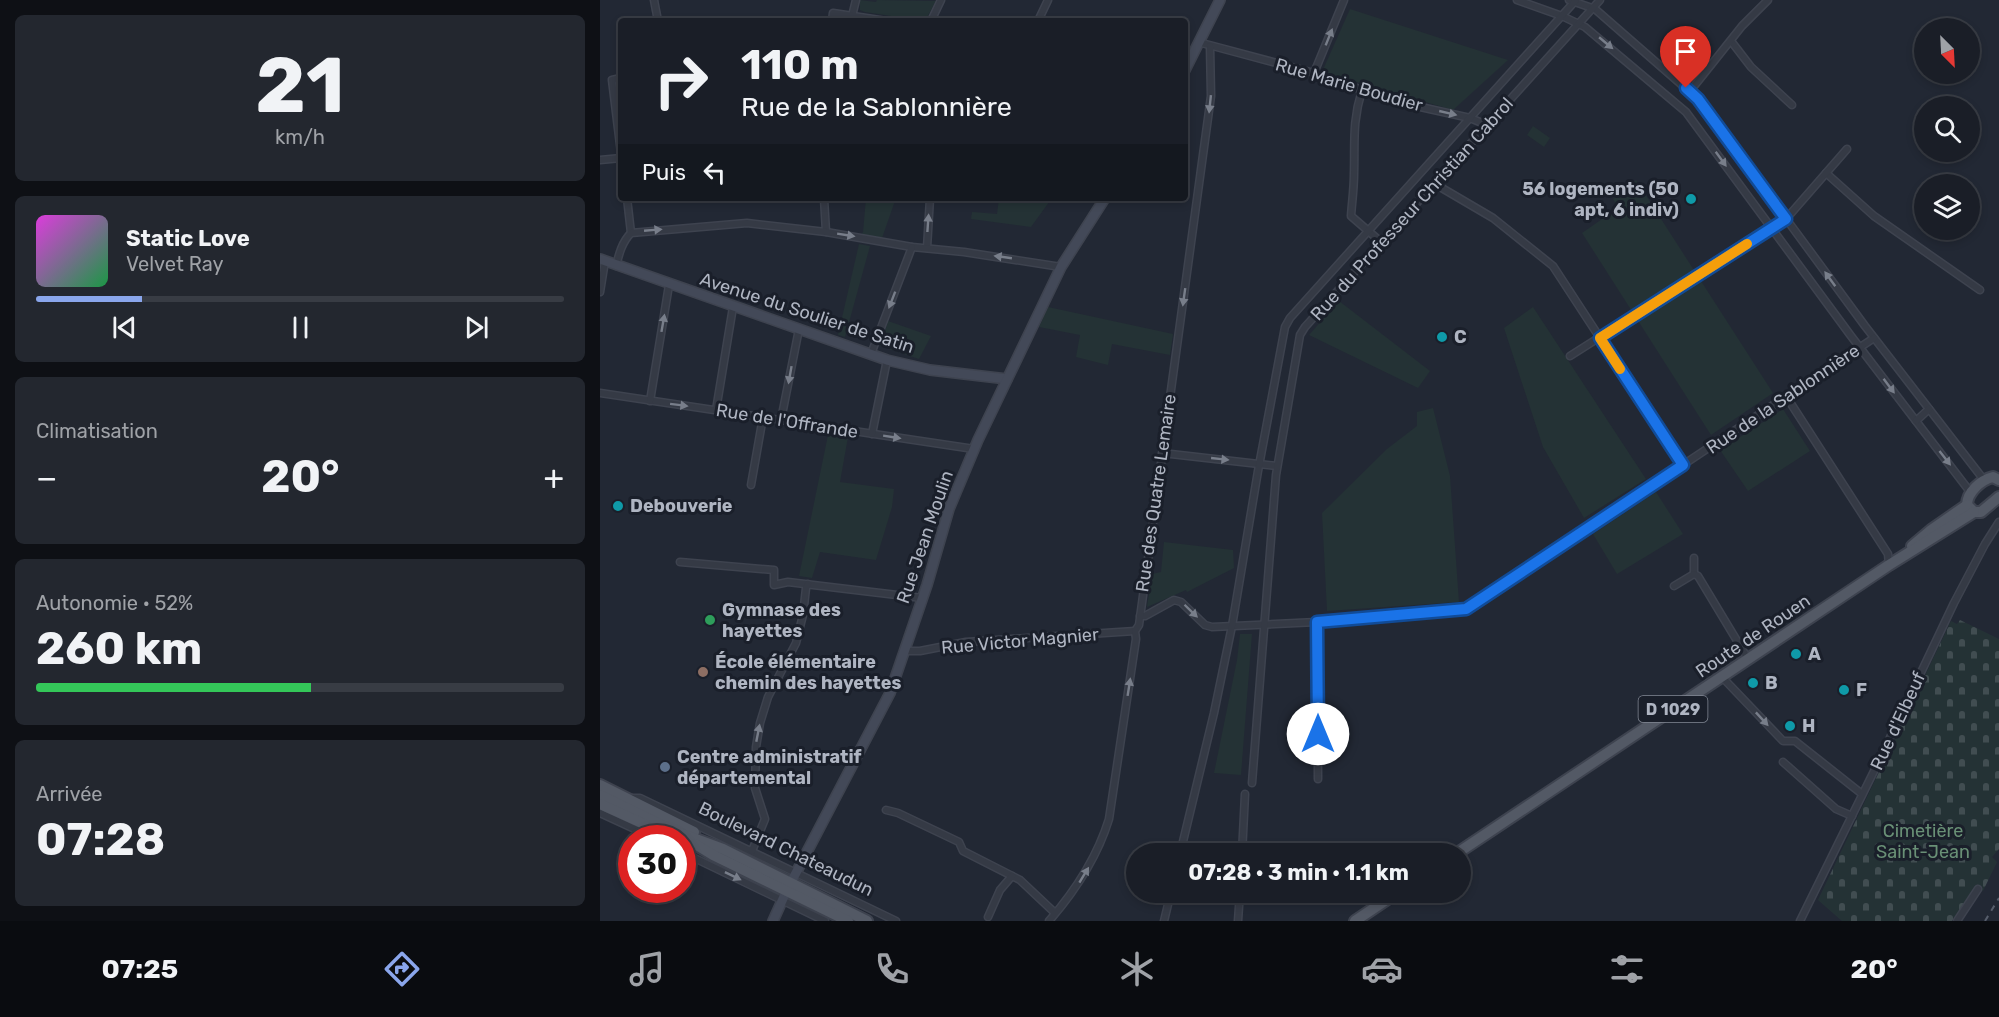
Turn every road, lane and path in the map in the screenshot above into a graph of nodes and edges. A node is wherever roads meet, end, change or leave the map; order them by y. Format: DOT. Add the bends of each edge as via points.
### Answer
graph roads {
  1 [pos="654,0"];
  2 [pos="856,0"];
  3 [pos="941,0"];
  4 [pos="1048,0"];
  5 [pos="1220,0"];
  6 [pos="1344,0"];
  7 [pos="1517,0"];
  8 [pos="1600,0"];
  9 [pos="1768,0"];
  10 [pos="1573,1"];
  11 [pos="1593,8"];
  12 [pos="852,16"];
  13 [pos="1562,16"];
  14 [pos="657,18"];
  15 [pos="832,18"];
  16 [pos="866,18"];
  17 [pos="932,18"];
  18 [pos="1039,18"];
  19 [pos="1579,24"];
  20 [pos="1731,41"];
  21 [pos="1198,42"];
  22 [pos="1210,45"];
  23 [pos="1188,64"];
  24 [pos="1314,74"];
  25 [pos="618,79"];
  26 [pos="1695,86"];
  27 [pos="1362,90"];
  28 [pos="1792,105"];
  29 [pos="1470,118"];
  30 [pos="1486,125"];
  31 [pos="618,131"];
  32 [pos="1847,149"];
  33 [pos="618,157"];
  34 [pos="600,160"];
  35 [pos="1826,173"];
  36 [pos="1435,184"];
  37 [pos="627,201"];
  38 [pos="824,201"];
  39 [pos="930,201"];
  40 [pos="1103,201"];
  41 [pos="1786,219"];
  42 [pos="1772,228"];
  43 [pos="1368,231"];
  44 [pos="826,232"];
  45 [pos="631,233"];
  46 [pos="1381,242"];
  47 [pos="912,247"];
  48 [pos="927,248"];
  49 [pos="603,260"];
  50 [pos="616,266"];
  51 [pos="1061,267"];
  52 [pos="669,285"];
  53 [pos="1980,290"];
  54 [pos="600,292"];
  55 [pos="733,307"];
  56 [pos="799,329"];
  57 [pos="1600,338"];
  58 [pos="1874,338"];
  59 [pos="1861,348"];
  60 [pos="871,354"];
  61 [pos="1570,356"];
  62 [pos="887,360"];
  63 [pos="1007,379"];
  64 [pos="600,393"];
  65 [pos="1786,396"];
  66 [pos="650,402"];
  67 [pos="1929,409"];
  68 [pos="716,410"];
  69 [pos="763,417"];
  70 [pos="781,420"];
  71 [pos="1916,421"];
  72 [pos="872,434"];
  73 [pos="974,449"];
  74 [pos="1162,453"];
  75 [pos="1259,464"];
  76 [pos="1683,465"];
  77 [pos="1277,466"];
  78 [pos="1994,477"];
  79 [pos="751,485"];
  80 [pos="1971,493"];
  81 [pos="1998,500"];
  82 [pos="1971,508"];
  83 [pos="1999,522"];
  84 [pos="1694,558"];
  85 [pos="680,562"];
  86 [pos="1889,565"];
  87 [pos="1694,574"];
  88 [pos="808,584"];
  89 [pos="1674,586"];
  90 [pos="922,598"];
  91 [pos="1140,616"];
  92 [pos="1317,622"];
  93 [pos="1265,625"];
  94 [pos="1232,626"];
  95 [pos="1135,631"];
  96 [pos="905,651"];
  97 [pos="1748,659"];
  98 [pos="1722,676"];
  99 [pos="1783,762"];
  100 [pos="1318,779"];
  101 [pos="1252,783"];
  102 [pos="600,785"];
  103 [pos="1245,794"];
  104 [pos="1862,794"];
  105 [pos="600,795"];
  106 [pos="600,804"];
  107 [pos="886,810"];
  108 [pos="600,813"];
  109 [pos="1852,816"];
  110 [pos="626,825"];
  111 [pos="668,825"];
  112 [pos="671,825"];
  113 [pos="673,825"];
  114 [pos="696,833"];
  115 [pos="696,839"];
  116 [pos="1183,843"];
  117 [pos="1243,843"];
  118 [pos="1471,844"];
  119 [pos="696,845"];
  120 [pos="752,850"];
  121 [pos="718,852"];
  122 [pos="696,857"];
  123 [pos="796,873"];
  124 [pos="1012,876"];
  125 [pos="1978,889"];
  126 [pos="786,892"];
  127 [pos="1168,903"];
  128 [pos="1239,903"];
  129 [pos="1382,903"];
  130 [pos="1055,914"];
  131 [pos="988,917"];
  132 [pos="773,921"];
  133 [pos="825,921"];
  134 [pos="848,921"];
  135 [pos="867,921"];
  136 [pos="896,921"];
  137 [pos="1049,921"];
  138 [pos="1164,921"];
  139 [pos="1238,921"];
  140 [pos="1355,921"];
  141 [pos="1800,921"];
  142 [pos="1957,921"];
  1 -- 14 [label="street"];
  2 -- 12 [label="street"];
  3 -- 17 [label="street"];
  4 -- 18 [label="street"];
  5 -- 21 [label="main road"];
  24 -- 6 [label="street, one-way"];
  7 -- 13 [label="street"];
  8 -- 11 [label="street, Rue du Professeur Christian Cabrol"];
  9 -- 20 [label="street"];
  10 -- 11 [label="street"];
  10 -- 13 [label="street"];
  11 -- 19 [label="street, Rue du Professeur Christian Cabrol"];
  11 -- 41 [label="street" via="1698,99"];
  12 -- 15 [label="street" via="833,13"];
  12 -- 16 [label="street"];
  13 -- 19 [label="street"];
  13 -- 29 [label="street"];
  19 -- 30 [label="street, Rue du Professeur Christian Cabrol"];
  19 -- 42 [label="street, one-way" via="1686,112"];
  20 -- 26 [label="street"];
  20 -- 28 [label="street" via="1751,67"];
  21 -- 22 [label="street, Rue Marie Boudier"];
  21 -- 23 [label="main road"];
  22 -- 24 [label="street, Rue Marie Boudier"];
  22 -- 74 [label="street, Rue des Quatre Lemaire, one-way" via="1211,96"];
  24 -- 27 [label="street, Rue Marie Boudier"];
  25 -- 31 [label="street" via="612,80"];
  27 -- 29 [label="street, Rue Marie Boudier, one-way"];
  27 -- 43 [label="street" via="1353,131 1351,216"];
  29 -- 30 [label="street, Rue Marie Boudier"];
  29 -- 43 [label="street"];
  30 -- 36 [label="street, Rue du Professeur Christian Cabrol"];
  32 -- 35 [label="street"];
  33 -- 34 [label="street"];
  35 -- 41 [label="street"];
  35 -- 53 [label="street" via="1874,216"];
  36 -- 46 [label="street, Rue du Professeur Christian Cabrol"];
  36 -- 57 [label="street" via="1493,218 1553,266"];
  37 -- 45 [label="street"];
  38 -- 44 [label="street"];
  48 -- 39 [label="street, one-way"];
  40 -- 51 [label="main road, Rue Jean Moulin"];
  41 -- 42 [label="street"];
  58 -- 41 [label="street, one-way"];
  42 -- 57 [label="street"];
  42 -- 59 [label="street"];
  43 -- 46 [label="street"];
  43 -- 75 [label="street" via="1285,327"];
  45 -- 44 [label="street, one-way" via="747,223"];
  44 -- 47 [label="street, one-way"];
  45 -- 50 [label="street"];
  46 -- 77 [label="street, Rue du Professeur Christian Cabrol" via="1300,335"];
  47 -- 48 [label="street"];
  47 -- 60 [label="street, one-way"];
  51 -- 48 [label="street, one-way"];
  49 -- 50 [label="main road, Avenue du Soulier de Satin"];
  49 -- 54 [label="street"];
  50 -- 52 [label="main road, Avenue du Soulier de Satin"];
  51 -- 63 [label="main road, Rue Jean Moulin"];
  52 -- 55 [label="main road, Avenue du Soulier de Satin"];
  66 -- 52 [label="street, one-way"];
  55 -- 56 [label="main road, Avenue du Soulier de Satin"];
  55 -- 68 [label="street"];
  56 -- 60 [label="main road, Avenue du Soulier de Satin"];
  56 -- 70 [label="street, one-way"];
  57 -- 61 [label="street"];
  57 -- 76 [label="street"];
  58 -- 59 [label="street, Rue de la Sablonnière"];
  58 -- 67 [label="street"];
  59 -- 65 [label="street, Rue de la Sablonnière"];
  59 -- 71 [label="street, one-way"];
  60 -- 62 [label="main road, Avenue du Soulier de Satin"];
  62 -- 63 [label="main road, Avenue du Soulier de Satin" via="930,370"];
  62 -- 72 [label="street"];
  63 -- 73 [label="main road, Rue Jean Moulin"];
  64 -- 66 [label="street, Rue de l'Offrande"];
  65 -- 76 [label="street, Rue de la Sablonnière"];
  65 -- 86 [label="street" via="1888,554"];
  66 -- 68 [label="street, Rue de l'Offrande, one-way"];
  67 -- 71 [label="street"];
  67 -- 78 [label="street"];
  68 -- 69 [label="street, Rue de l'Offrande"];
  69 -- 70 [label="street, Rue de l'Offrande"];
  69 -- 79 [label="street"];
  70 -- 72 [label="street, Rue de l'Offrande"];
  71 -- 80 [label="street, one-way"];
  72 -- 73 [label="street, Rue de l'Offrande, one-way"];
  73 -- 90 [label="main road, Rue Jean Moulin" via="949,509"];
  74 -- 75 [label="street, one-way"];
  74 -- 91 [label="street, Rue des Quatre Lemaire"];
  75 -- 77 [label="street"];
  75 -- 94 [label="street"];
  76 -- 92 [label="street, Rue de la Sablonnière" via="1466,609"];
  77 -- 93 [label="street, Rue du Professeur Christian Cabrol"];
  78 -- 80 [label="main road"];
  80 -- 82 [label="main road" via="1967,498"];
  81 -- 82 [label="main road, Route de Rouen" via="1981,512"];
  82 -- 86 [label="main road, Route de Rouen / D 1029" via="1931,530"];
  83 -- 104 [label="street, Rue d'Elbeuf" via="1954,603"];
  84 -- 87 [label="street"];
  85 -- 88 [label="street" via="774,570 774,585"];
  86 -- 97 [label="main road, Route de Rouen / D 1029"];
  87 -- 89 [label="street"];
  87 -- 97 [label="street"];
  88 -- 90 [label="street"];
  120 -- 88 [label="street, one-way" via="765,819 755,788 760,723 768,697 796,643"];
  90 -- 96 [label="main road, Rue Jean Moulin"];
  91 -- 94 [label="street, Rue de la Sablonnière, one-way" via="1174,600 1205,625"];
  91 -- 95 [label="street, Rue des Quatre Lemaire"];
  92 -- 93 [label="street, Rue de la Sablonnière"];
  92 -- 100 [label="street"];
  93 -- 94 [label="street, Rue de la Sablonnière"];
  93 -- 101 [label="street, Rue du Professeur Christian Cabrol"];
  94 -- 116 [label="street"];
  95 -- 96 [label="street, Rue Victor Magnier" via="966,642"];
  130 -- 95 [label="street, Rue des Quatre Lemaire, one-way" via="1090,865 1109,819"];
  96 -- 123 [label="main road, Rue Jean Moulin" via="890,693"];
  97 -- 98 [label="main road, Route de Rouen / D 1029"];
  98 -- 104 [label="street, one-way" via="1783,741 1795,741"];
  98 -- 118 [label="main road, Route de Rouen / D 1029"];
  99 -- 109 [label="street" via="1836,809"];
  102 -- 113 [label="main road"];
  103 -- 117 [label="street"];
  104 -- 109 [label="street, Rue d'Elbeuf"];
  105 -- 112 [label="main road, Boulevard Chateaudun"];
  106 -- 111 [label="main road"];
  107 -- 124 [label="street" via="959,842 963,851"];
  108 -- 110 [label="street"];
  109 -- 141 [label="street, Rue d'Elbeuf"];
  114 -- 120 [label="street, Boulevard Chateaudun"];
  115 -- 121 [label="main road, Boulevard Chateaudun"];
  119 -- 121 [label="main road"];
  120 -- 123 [label="street, Boulevard Chateaudun"];
  121 -- 126 [label="main road, Boulevard Chateaudun"];
  122 -- 126 [label="street, Boulevard Chateaudun, one-way"];
  123 -- 126 [label="main road, Rue Jean Moulin"];
  123 -- 136 [label="street, Boulevard Chateaudun"];
  124 -- 130 [label="street"];
  124 -- 131 [label="street" via="1000,890"];
  125 -- 142 [label="street"];
  126 -- 132 [label="main road, Rue Jean Moulin"];
  126 -- 133 [label="street, Boulevard Chateaudun"];
  126 -- 134 [label="main road, Boulevard Chateaudun"];
  126 -- 135 [label="main road, Boulevard Chateaudun"];
  127 -- 138 [label="street"];
  128 -- 139 [label="street"];
  129 -- 140 [label="main road"];
  130 -- 137 [label="street, Rue des Quatre Lemaire"];
}
